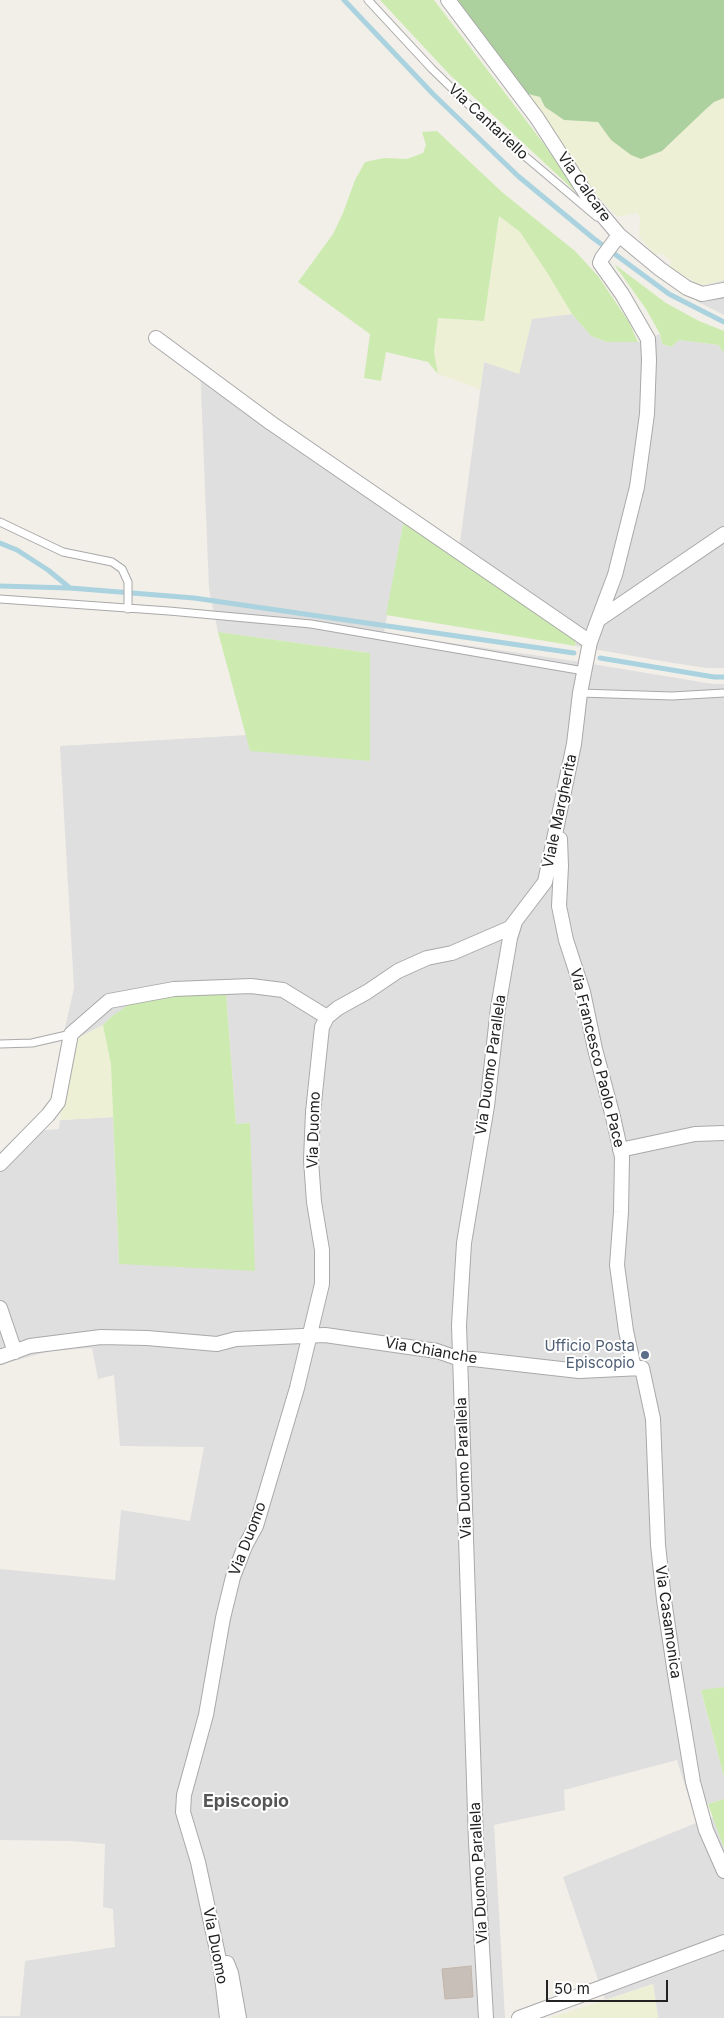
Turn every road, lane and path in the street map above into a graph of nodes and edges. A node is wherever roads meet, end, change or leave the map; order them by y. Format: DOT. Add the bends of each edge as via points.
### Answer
graph roads {
  1 [pos="368,0"];
  2 [pos="448,0"];
  3 [pos="616,238"];
  4 [pos="724,290"];
  5 [pos="156,338"];
  6 [pos="0,522"];
  7 [pos="724,534"];
  8 [pos="0,599"];
  9 [pos="128,605"];
  10 [pos="598,620"];
  11 [pos="590,642"];
  12 [pos="584,670"];
  13 [pos="580,693"];
  14 [pos="724,693"];
  15 [pos="561,808"];
  16 [pos="515,922"];
  17 [pos="325,1022"];
  18 [pos="72,1034"];
  19 [pos="0,1044"];
  20 [pos="724,1133"];
  21 [pos="620,1150"];
  22 [pos="0,1164"];
  23 [pos="0,1308"];
  24 [pos="310,1334"];
  25 [pos="15,1352"];
  26 [pos="0,1357"];
  27 [pos="460,1359"];
  28 [pos="638,1368"];
  29 [pos="724,1871"];
  30 [pos="724,1942"];
  31 [pos="215,1943"];
  32 [pos="227,2018"];
  33 [pos="239,2018"];
  34 [pos="486,2018"];
  35 [pos="519,2018"];
  1 -- 3 [label="lane, Via Cantariello" via="501,136"];
  2 -- 3 [label="street, Via Calcare" via="537,118"];
  3 -- 4 [label="street" via="687,288 702,294"];
  3 -- 10 [label="street, Via Calcare" via="600,263 648,339 647,414 637,487 615,575"];
  5 -- 11 [label="street" via="271,423"];
  6 -- 9 [label="lane" via="63,552 112,562 122,570 128,582"];
  7 -- 10 [label="street"];
  8 -- 9 [label="lane"];
  9 -- 12 [label="lane" via="311,624"];
  10 -- 11 [label="street, Viale Margherita"];
  11 -- 12 [label="street, Viale Margherita"];
  12 -- 13 [label="street, Viale Margherita"];
  13 -- 14 [label="lane" via="672,696"];
  13 -- 15 [label="street, Viale Margherita"];
  15 -- 16 [label="street, Viale Margherita" via="545,882"];
  15 -- 21 [label="street, Via Francesco Paolo Pace" via="559,906"];
  16 -- 17 [label="street, Viale Margherita" via="510,928 398,971 338,1008"];
  16 -- 27 [label="street, Via Duomo Parallela" via="498,1008 487,1106 464,1243"];
  17 -- 18 [label="street" via="283,990 251,986 174,989 109,1002"];
  17 -- 24 [label="street, Via Duomo" via="313,1112 311,1160 322,1250 322,1284"];
  18 -- 19 [label="lane" via="32,1043"];
  18 -- 22 [label="street" via="58,1102"];
  20 -- 21 [label="street" via="695,1134"];
  21 -- 28 [label="street, Via Francesco Paolo Pace" via="621,1212 617,1265 626,1331"];
  23 -- 25 [label="street"];
  24 -- 25 [label="street, Via Chianche" via="236,1339 217,1344 101,1337 30,1346"];
  24 -- 27 [label="street, Via Chianche" via="393,1343"];
  24 -- 31 [label="street, Via Duomo" via="256,1526 233,1577 206,1715 184,1795 183,1812 198,1862"];
  25 -- 26 [label="street, Via Chianche"];
  27 -- 28 [label="street, Via Chianche" via="579,1371"];
  27 -- 34 [label="street, Via Duomo Parallela" via="476,1842"];
  28 -- 29 [label="street, Via Casamonica" via="653,1419 658,1545 664,1600 693,1782 706,1830"];
  30 -- 35 [label="street"];
  31 -- 32 [label="street, Via Duomo"];
  31 -- 33 [label="street" via="221,1948 231,1973"];
}
